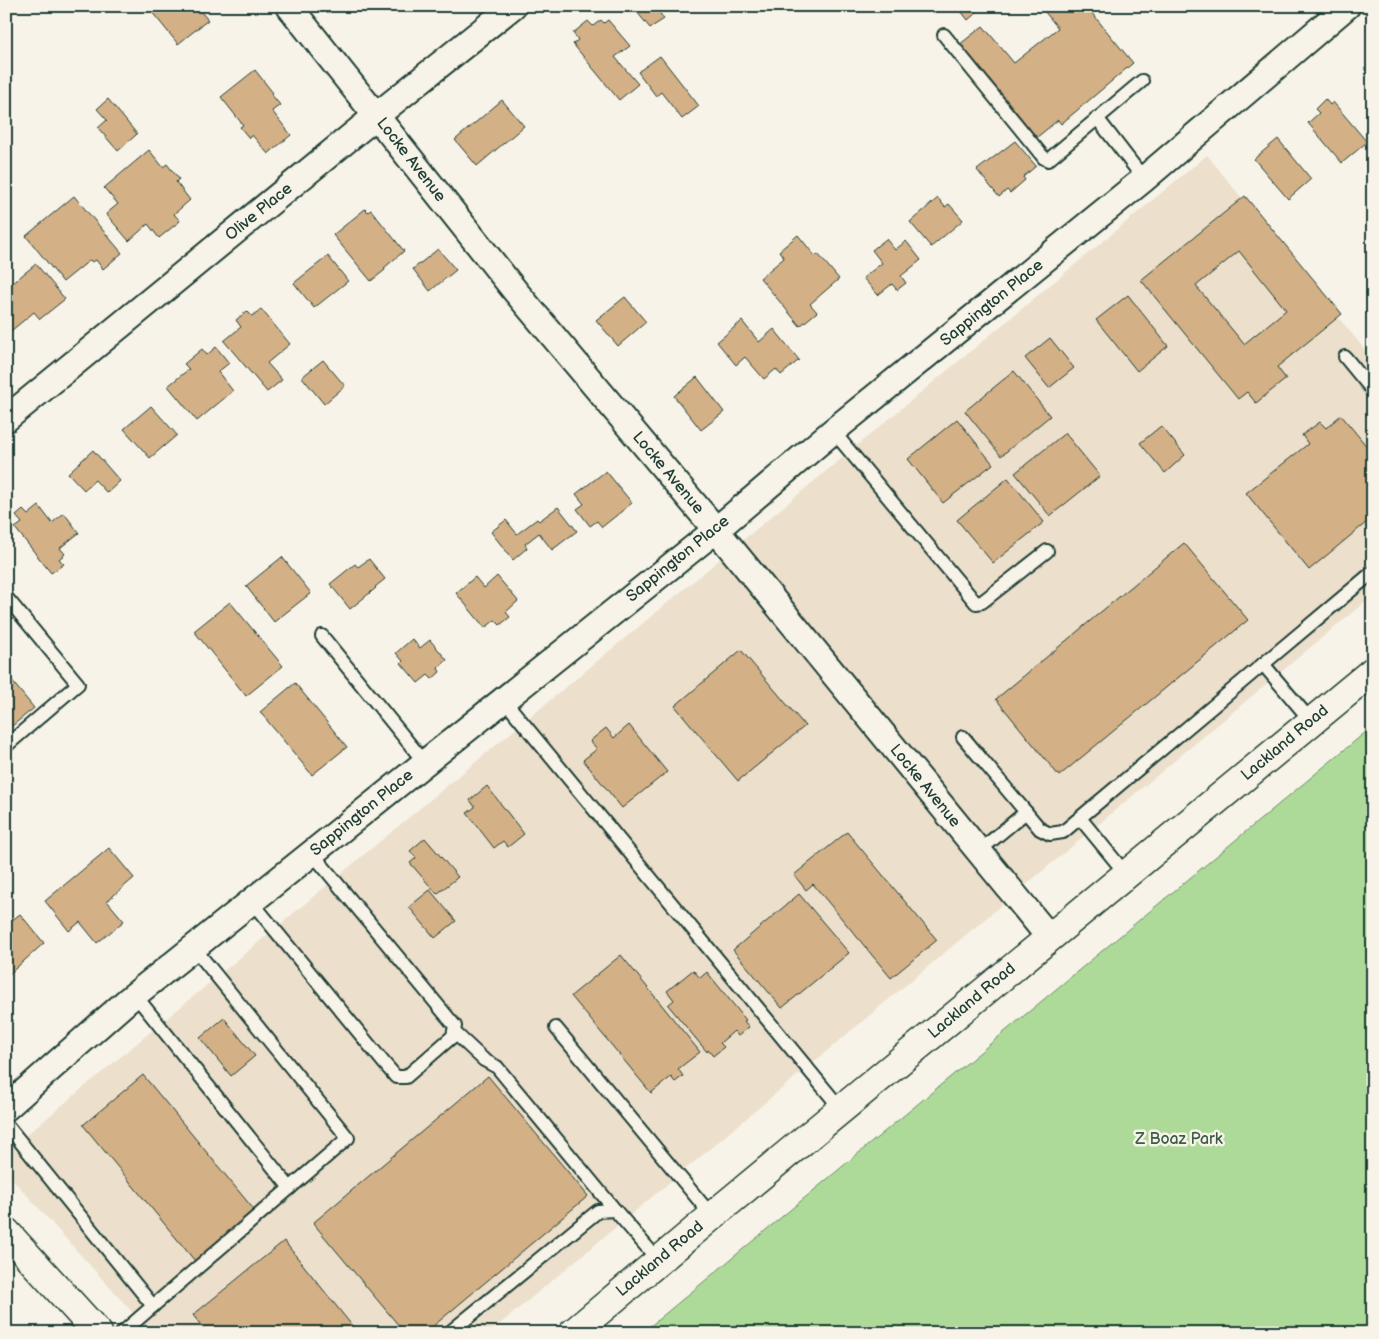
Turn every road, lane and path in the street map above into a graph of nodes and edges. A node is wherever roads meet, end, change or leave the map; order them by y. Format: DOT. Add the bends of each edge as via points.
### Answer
graph roads {
  1 [pos="289,6"];
  2 [pos="512,6"];
  3 [pos="1347,6"];
  4 [pos="944,35"];
  5 [pos="1142,81"];
  6 [pos="376,116"];
  7 [pos="1097,118"];
  8 [pos="1144,179"];
  9 [pos="1345,358"];
  10 [pos="1373,392"];
  11 [pos="6,419"];
  12 [pos="833,431"];
  13 [pos="716,530"];
  14 [pos="1047,551"];
  15 [pos="1373,572"];
  16 [pos="6,597"];
  17 [pos="322,636"];
  18 [pos="1263,664"];
  19 [pos="1373,671"];
  20 [pos="504,700"];
  21 [pos="1311,721"];
  22 [pos="963,737"];
  23 [pos="6,746"];
  24 [pos="425,763"];
  25 [pos="1026,812"];
  26 [pos="1080,818"];
  27 [pos="979,851"];
  28 [pos="312,853"];
  29 [pos="1126,874"];
  30 [pos="252,902"];
  31 [pos="1049,937"];
  32 [pos="194,948"];
  33 [pos="135,995"];
  34 [pos="556,1028"];
  35 [pos="454,1032"];
  36 [pos="6,1108"];
  37 [pos="841,1108"];
  38 [pos="6,1124"];
  39 [pos="290,1188"];
  40 [pos="615,1210"];
  41 [pos="712,1216"];
  42 [pos="6,1232"];
  43 [pos="658,1260"];
  44 [pos="153,1306"];
  45 [pos="96,1332"];
  46 [pos="122,1333"];
  47 [pos="449,1333"];
  48 [pos="573,1333"];
  1 -- 6 [label="street, Locke Avenue"];
  2 -- 6 [label="street, Olive Place"];
  3 -- 8 [label="street, Sappington Place"];
  4 -- 7 [label="lane" via="1044,158 1048,160"];
  5 -- 7 [label="lane"];
  6 -- 11 [label="street, Olive Place"];
  6 -- 13 [label="street, Locke Avenue" via="516,292"];
  7 -- 8 [label="lane"];
  8 -- 12 [label="street, Sappington Place"];
  9 -- 10 [label="lane"];
  12 -- 13 [label="street, Sappington Place"];
  12 -- 14 [label="lane" via="976,604"];
  13 -- 20 [label="street, Sappington Place"];
  13 -- 27 [label="street, Locke Avenue"];
  15 -- 18 [label="lane"];
  16 -- 23 [label="lane" via="78,684"];
  17 -- 24 [label="lane"];
  18 -- 21 [label="lane"];
  18 -- 26 [label="lane"];
  19 -- 21 [label="street, Lackland Road"];
  20 -- 24 [label="street, Sappington Place"];
  20 -- 37 [label="lane"];
  21 -- 29 [label="street, Lackland Road"];
  22 -- 25 [label="lane"];
  24 -- 28 [label="street, Sappington Place"];
  25 -- 26 [label="lane" via="1040,829 1050,834 1063,832"];
  25 -- 27 [label="lane"];
  26 -- 29 [label="lane"];
  27 -- 31 [label="street, Locke Avenue"];
  28 -- 30 [label="street, Sappington Place"];
  28 -- 35 [label="lane" via="455,1026"];
  29 -- 31 [label="street, Lackland Road"];
  30 -- 32 [label="street, Sappington Place"];
  30 -- 35 [label="lane" via="396,1077 406,1076"];
  31 -- 37 [label="street, Lackland Road"];
  32 -- 33 [label="street, Sappington Place"];
  32 -- 39 [label="lane" via="348,1138"];
  33 -- 36 [label="street, Sappington Place"];
  33 -- 39 [label="lane"];
  34 -- 41 [label="lane"];
  35 -- 40 [label="lane" via="484,1060 497,1067"];
  37 -- 41 [label="street, Lackland Road"];
  38 -- 44 [label="lane"];
  39 -- 44 [label="lane"];
  40 -- 43 [label="lane"];
  40 -- 47 [label="lane" via="598,1211"];
  41 -- 43 [label="street, Lackland Road"];
  42 -- 45 [label="street"];
  43 -- 48 [label="street, Lackland Road"];
  44 -- 46 [label="lane"];
}
